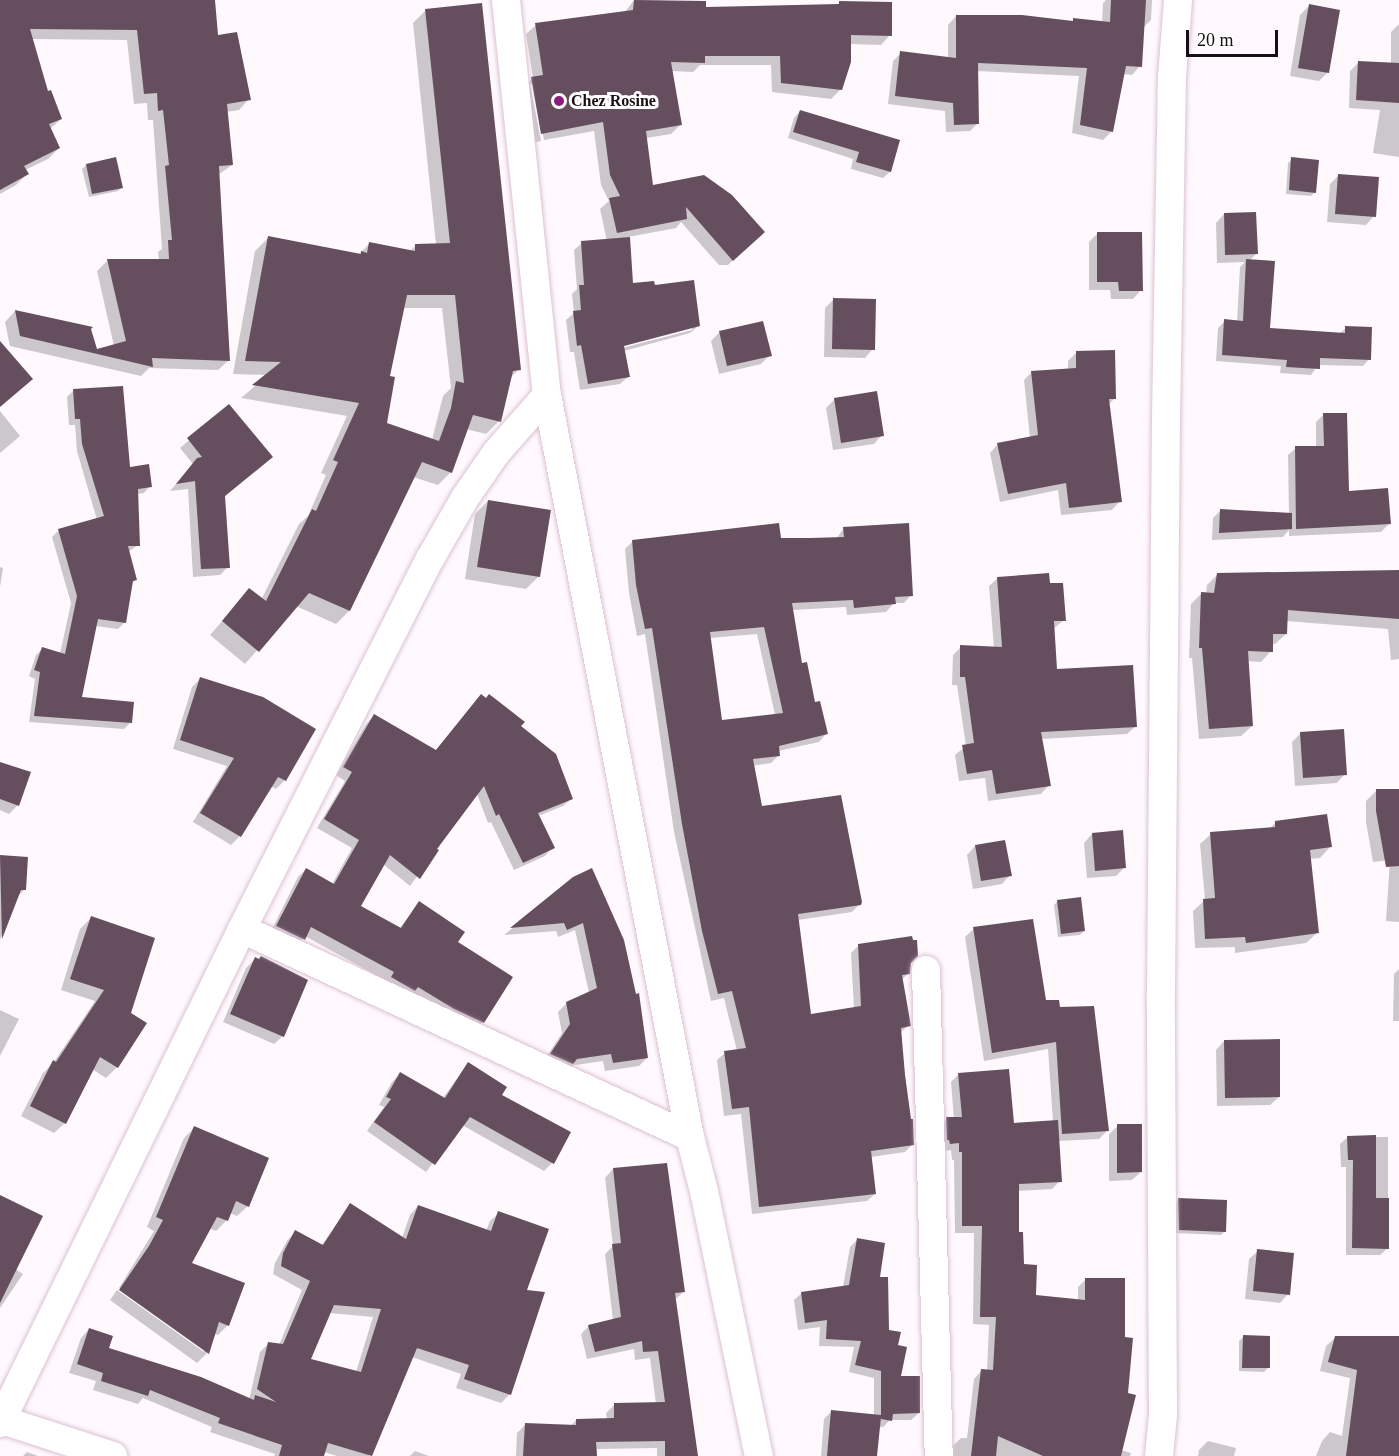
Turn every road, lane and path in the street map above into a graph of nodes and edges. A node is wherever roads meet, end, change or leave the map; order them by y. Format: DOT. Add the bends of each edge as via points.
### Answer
graph roads {
  1 [pos="506,0"];
  2 [pos="1178,0"];
  3 [pos="547,395"];
  4 [pos="242,929"];
  5 [pos="926,970"];
  6 [pos="690,1137"];
  7 [pos="1,1421"];
  8 [pos="113,1456"];
  9 [pos="759,1456"];
  10 [pos="939,1456"];
  11 [pos="1159,1456"];
  1 -- 3 [label="street"];
  2 -- 11 [label="street" via="1172,77 1166,418 1161,992 1163,1415"];
  3 -- 4 [label="street" via="496,453 430,559"];
  3 -- 6 [label="street"];
  4 -- 6 [label="street"];
  4 -- 7 [label="street"];
  5 -- 10 [label="street"];
  6 -- 9 [label="street"];
  7 -- 8 [label="street"];
}
